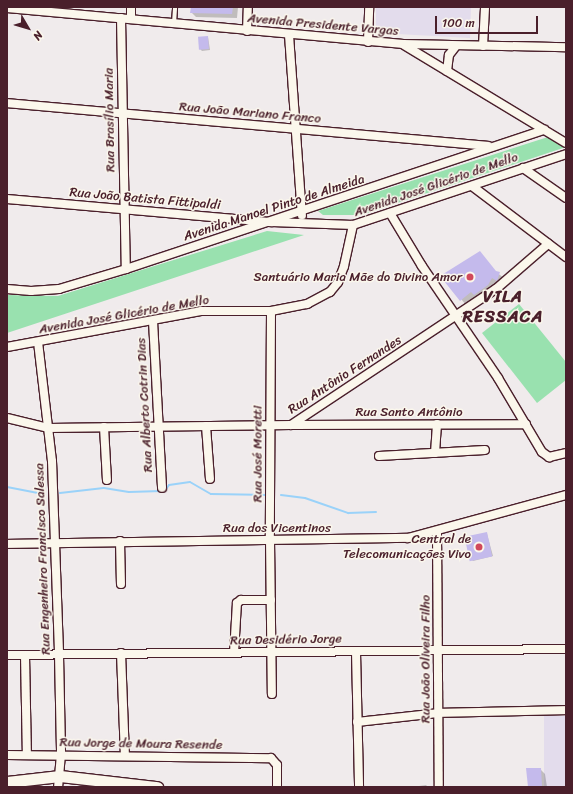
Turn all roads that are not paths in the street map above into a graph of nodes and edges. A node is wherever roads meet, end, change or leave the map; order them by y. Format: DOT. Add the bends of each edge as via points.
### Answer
graph roads {
  1 [pos="131,7"];
  2 [pos="175,7"];
  3 [pos="248,7"];
  4 [pos="369,7"];
  5 [pos="485,7"];
  6 [pos="12,8"];
  7 [pos="122,18"];
  8 [pos="131,19"];
  9 [pos="174,23"];
  10 [pos="247,31"];
  11 [pos="289,35"];
  12 [pos="368,42"];
  13 [pos="403,44"];
  14 [pos="456,46"];
  15 [pos="483,46"];
  16 [pos="566,47"];
  17 [pos="447,71"];
  18 [pos="7,103"];
  19 [pos="121,114"];
  20 [pos="295,129"];
  21 [pos="544,130"];
  22 [pos="566,143"];
  23 [pos="492,147"];
  24 [pos="566,154"];
  25 [pos="523,168"];
  26 [pos="472,186"];
  27 [pos="566,198"];
  28 [pos="7,199"];
  29 [pos="124,209"];
  30 [pos="301,212"];
  31 [pos="390,213"];
  32 [pos="272,222"];
  33 [pos="302,224"];
  34 [pos="353,225"];
  35 [pos="548,244"];
  36 [pos="566,257"];
  37 [pos="126,269"];
  38 [pos="7,289"];
  39 [pos="271,311"];
  40 [pos="456,316"];
  41 [pos="153,321"];
  42 [pos="38,342"];
  43 [pos="7,347"];
  44 [pos="7,418"];
  45 [pos="437,424"];
  46 [pos="526,424"];
  47 [pos="291,425"];
  48 [pos="206,426"];
  49 [pos="270,426"];
  50 [pos="104,427"];
  51 [pos="157,427"];
  52 [pos="48,428"];
  53 [pos="485,450"];
  54 [pos="435,453"];
  55 [pos="566,453"];
  56 [pos="379,456"];
  57 [pos="210,479"];
  58 [pos="107,480"];
  59 [pos="162,488"];
  60 [pos="566,495"];
  61 [pos="437,532"];
  62 [pos="270,540"];
  63 [pos="120,541"];
  64 [pos="55,543"];
  65 [pos="7,544"];
  66 [pos="121,584"];
  67 [pos="271,600"];
  68 [pos="566,649"];
  69 [pos="438,650"];
  70 [pos="272,652"];
  71 [pos="356,652"];
  72 [pos="121,653"];
  73 [pos="234,653"];
  74 [pos="7,655"];
  75 [pos="25,655"];
  76 [pos="59,655"];
  77 [pos="272,694"];
  78 [pos="566,710"];
  79 [pos="438,713"];
  80 [pos="357,722"];
  81 [pos="61,754"];
  82 [pos="7,755"];
  83 [pos="27,755"];
  84 [pos="125,755"];
  85 [pos="60,776"];
  86 [pos="7,782"];
  87 [pos="58,787"];
  88 [pos="157,787"];
  89 [pos="277,787"];
  90 [pos="360,787"];
  91 [pos="439,787"];
  1 -- 8 [label="street"];
  2 -- 9 [label="lane"];
  3 -- 10 [label="street"];
  4 -- 12 [label="street"];
  5 -- 15 [label="street"];
  6 -- 7 [label="street, Avenida Presidente Vargas"];
  7 -- 8 [label="street, Avenida Presidente Vargas"];
  7 -- 19 [label="street, Rua Brasílio Maria"];
  8 -- 9 [label="street, Avenida Presidente Vargas"];
  9 -- 10 [label="street, Avenida Presidente Vargas"];
  10 -- 11 [label="street, Avenida Presidente Vargas"];
  11 -- 12 [label="street, Avenida Presidente Vargas"];
  11 -- 20 [label="street"];
  12 -- 13 [label="street, Avenida Presidente Vargas"];
  13 -- 14 [label="street, Avenida Presidente Vargas"];
  13 -- 17 [label="street"];
  14 -- 15 [label="street, Avenida Presidente Vargas"];
  14 -- 17 [label="street" via="449,55"];
  15 -- 16 [label="street, Avenida Presidente Vargas"];
  17 -- 21 [label="street"];
  18 -- 19 [label="street, Rua João Mariano Franco"];
  19 -- 20 [label="street, Rua João Mariano Franco"];
  19 -- 29 [label="street, Rua Brasílio Maria"];
  20 -- 23 [label="street, Rua João Mariano Franco"];
  20 -- 30 [label="street"];
  21 -- 22 [label="street"];
  21 -- 23 [label="street, Avenida Manoel Pinto de Almeida"];
  23 -- 30 [label="street, Avenida Manoel Pinto de Almeida"];
  24 -- 25 [label="street, Avenida José Glicério de Mello"];
  25 -- 26 [label="street, Avenida José Glicério de Mello"];
  25 -- 27 [label="street"];
  26 -- 31 [label="street, Avenida José Glicério de Mello"];
  26 -- 35 [label="street"];
  28 -- 29 [label="street, Rua João Batista Fittipaldi"];
  29 -- 32 [label="street, Rua João Batista Fittipaldi"];
  29 -- 37 [label="street, Rua Brasílio Maria"];
  30 -- 32 [label="street, Avenida Manoel Pinto de Almeida"];
  30 -- 33 [label="street"];
  31 -- 34 [label="street, Avenida José Glicério de Mello"];
  31 -- 40 [label="street"];
  32 -- 33 [label="street, Rua João Batista Fittipaldi"];
  32 -- 37 [label="street, Avenida Manoel Pinto de Almeida"];
  33 -- 34 [label="street, Rua João Batista Fittipaldi"];
  34 -- 39 [label="street, Avenida José Glicério de Mello" via="344,266 330,292 307,304"];
  35 -- 36 [label="street"];
  35 -- 40 [label="street, Rua Antônio Fernandes" via="504,283"];
  37 -- 38 [label="street, Avenida Manoel Pinto de Almeida" via="59,289"];
  39 -- 41 [label="street, Avenida José Glicério de Mello" via="201,311"];
  39 -- 49 [label="street, Rua José Moretti"];
  40 -- 46 [label="street"];
  40 -- 47 [label="street, Rua Antônio Fernandes"];
  41 -- 42 [label="street, Avenida José Glicério de Mello"];
  41 -- 51 [label="street, Rua Alberto Cotrin Dias"];
  42 -- 43 [label="street, Avenida José Glicério de Mello"];
  42 -- 52 [label="street, Rua Engenheiro Francisco Salessa"];
  44 -- 52 [label="street, Rua Antônio Fernandes"];
  45 -- 46 [label="street, Rua Santo Antônio"];
  45 -- 47 [label="street, Rua Santo Antônio"];
  45 -- 54 [label="street"];
  46 -- 55 [label="street" via="542,452 549,456"];
  47 -- 49 [label="street, Rua Antônio Fernandes"];
  48 -- 49 [label="street, Rua Antônio Fernandes"];
  48 -- 51 [label="street, Rua Antônio Fernandes"];
  48 -- 57 [label="street"];
  49 -- 62 [label="street, Rua José Moretti"];
  50 -- 51 [label="street, Rua Antônio Fernandes"];
  50 -- 52 [label="street, Rua Antônio Fernandes"];
  50 -- 58 [label="street"];
  51 -- 59 [label="street, Rua Alberto Cotrin Dias"];
  52 -- 64 [label="street, Rua Engenheiro Francisco Salessa"];
  53 -- 54 [label="street"];
  54 -- 56 [label="street"];
  60 -- 61 [label="street, Rua dos Vicentinos"];
  61 -- 62 [label="street, Rua dos Vicentinos" via="408,538"];
  61 -- 69 [label="street, Rua João Oliveira Filho"];
  62 -- 63 [label="street, Rua dos Vicentinos"];
  62 -- 67 [label="street, Rua José Moretti"];
  63 -- 64 [label="street, Rua dos Vicentinos"];
  63 -- 66 [label="street"];
  64 -- 65 [label="street, Rua dos Vicentinos"];
  64 -- 76 [label="street, Rua Engenheiro Francisco Salessa"];
  67 -- 70 [label="street, Rua José Moretti"];
  67 -- 73 [label="street" via="241,600 237,604"];
  68 -- 69 [label="street, Rua Desidério Jorge"];
  69 -- 71 [label="street, Rua Desidério Jorge"];
  69 -- 79 [label="street, Rua João Oliveira Filho"];
  70 -- 71 [label="street, Rua Desidério Jorge"];
  70 -- 73 [label="street, Rua Desidério Jorge"];
  70 -- 77 [label="street, Rua José Moretti"];
  71 -- 80 [label="street"];
  72 -- 73 [label="street, Rua Desidério Jorge"];
  72 -- 76 [label="street, Rua Desidério Jorge"];
  72 -- 84 [label="street"];
  74 -- 75 [label="street, Rua Desidério Jorge"];
  75 -- 76 [label="street, Rua Desidério Jorge"];
  75 -- 83 [label="street"];
  76 -- 81 [label="street, Rua Engenheiro Francisco Salessa"];
  78 -- 79 [label="street"];
  79 -- 80 [label="street"];
  79 -- 91 [label="street, Rua João Oliveira Filho"];
  80 -- 90 [label="street"];
  81 -- 83 [label="street, Rua Jorge de Moura Resende"];
  81 -- 84 [label="street, Rua Jorge de Moura Resende"];
  81 -- 85 [label="street, Rua Engenheiro Francisco Salessa"];
  82 -- 83 [label="street, Rua Jorge de Moura Resende"];
  84 -- 89 [label="street, Rua Jorge de Moura Resende" via="274,760 277,765"];
  85 -- 86 [label="main road"];
  85 -- 87 [label="street, Rua Engenheiro Francisco Salessa"];
  85 -- 88 [label="main road"];
}
